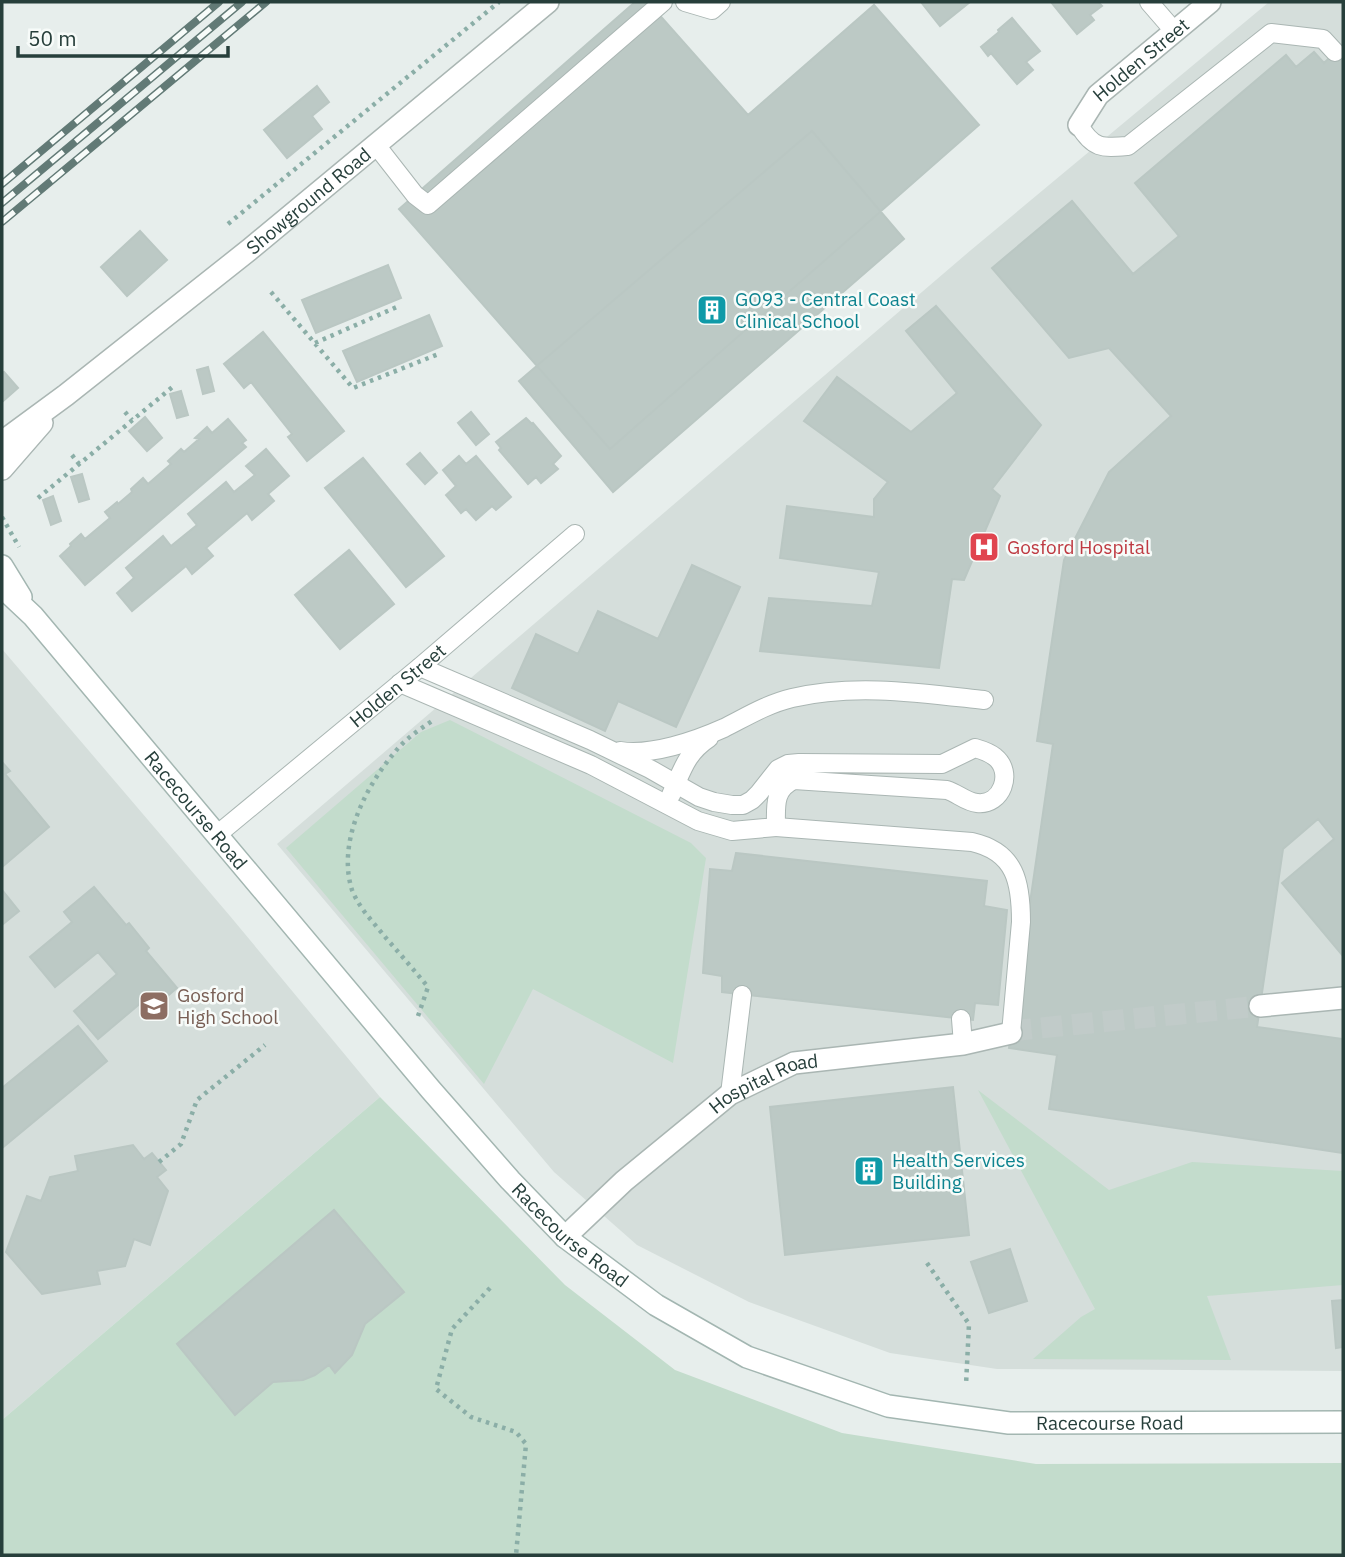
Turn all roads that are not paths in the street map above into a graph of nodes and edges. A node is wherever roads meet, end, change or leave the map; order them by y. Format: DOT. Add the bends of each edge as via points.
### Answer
graph roads {
  1 [pos="548,2"];
  2 [pos="663,2"];
  3 [pos="685,2"];
  4 [pos="720,2"];
  5 [pos="1149,2"];
  6 [pos="1210,2"];
  7 [pos="1175,32"];
  8 [pos="1335,52"];
  9 [pos="1079,125"];
  10 [pos="376,145"];
  11 [pos="66,395"];
  12 [pos="2,442"];
  13 [pos="2,469"];
  14 [pos="575,534"];
  15 [pos="2,566"];
  16 [pos="2,587"];
  17 [pos="33,616"];
  18 [pos="420,667"];
  19 [pos="400,683"];
  20 [pos="984,700"];
  21 [pos="723,728"];
  22 [pos="590,740"];
  23 [pos="676,784"];
  24 [pos="666,805"];
  25 [pos="776,827"];
  26 [pos="218,834"];
  27 [pos="742,995"];
  28 [pos="1343,998"];
  29 [pos="1259,1006"];
  30 [pos="961,1019"];
  31 [pos="1011,1032"];
  32 [pos="963,1044"];
  33 [pos="730,1094"];
  34 [pos="565,1237"];
  35 [pos="1343,1422"];
  1 -- 10 [label="main road, Showground Road"];
  2 -- 10 [label="lane" via="428,205"];
  3 -- 4 [label="lane" via="712,10"];
  5 -- 7 [label="lane"];
  6 -- 7 [label="main road, Holden Street"];
  7 -- 9 [label="main road, Holden Street" via="1098,95"];
  8 -- 9 [label="lane" via="1323,38 1271,33 1128,146 1106,147 1087,139"];
  10 -- 11 [label="main road, Showground Road"];
  11 -- 12 [label="main road, Showground Road"];
  11 -- 13 [label="main road, Showground Road"];
  14 -- 18 [label="lane, Holden Street"];
  15 -- 17 [label="main road, Racecourse Road"];
  16 -- 17 [label="main road, Racecourse Road"];
  17 -- 26 [label="main road, Racecourse Road"];
  18 -- 19 [label="lane, Holden Street"];
  18 -- 22 [label="lane"];
  19 -- 24 [label="lane" via="591,765"];
  19 -- 26 [label="lane, Holden Street"];
  20 -- 21 [label="lane" via="893,690 819,694 770,704"];
  21 -- 22 [label="lane" via="677,745 635,752"];
  21 -- 23 [label="lane" via="688,756"];
  22 -- 23 [label="lane"];
  23 -- 24 [label="lane"];
  23 -- 25 [label="lane" via="714,802 743,805 788,764 942,764 975,748 998,758 1005,770 1000,793 976,803 947,790 794,780 780,789"];
  24 -- 25 [label="lane" via="732,831"];
  25 -- 31 [label="lane" via="972,842 1001,855 1015,873 1021,906"];
  26 -- 34 [label="main road, Racecourse Road" via="431,1090"];
  27 -- 33 [label="lane"];
  28 -- 29 [label="main road"];
  30 -- 32 [label="lane"];
  31 -- 32 [label="main road, Hospital Road"];
  32 -- 33 [label="main road, Hospital Road" via="794,1063"];
  33 -- 34 [label="main road, Hospital Road" via="624,1181"];
  34 -- 35 [label="main road, Racecourse Road" via="656,1305 747,1357 888,1406 1009,1423"];
}
